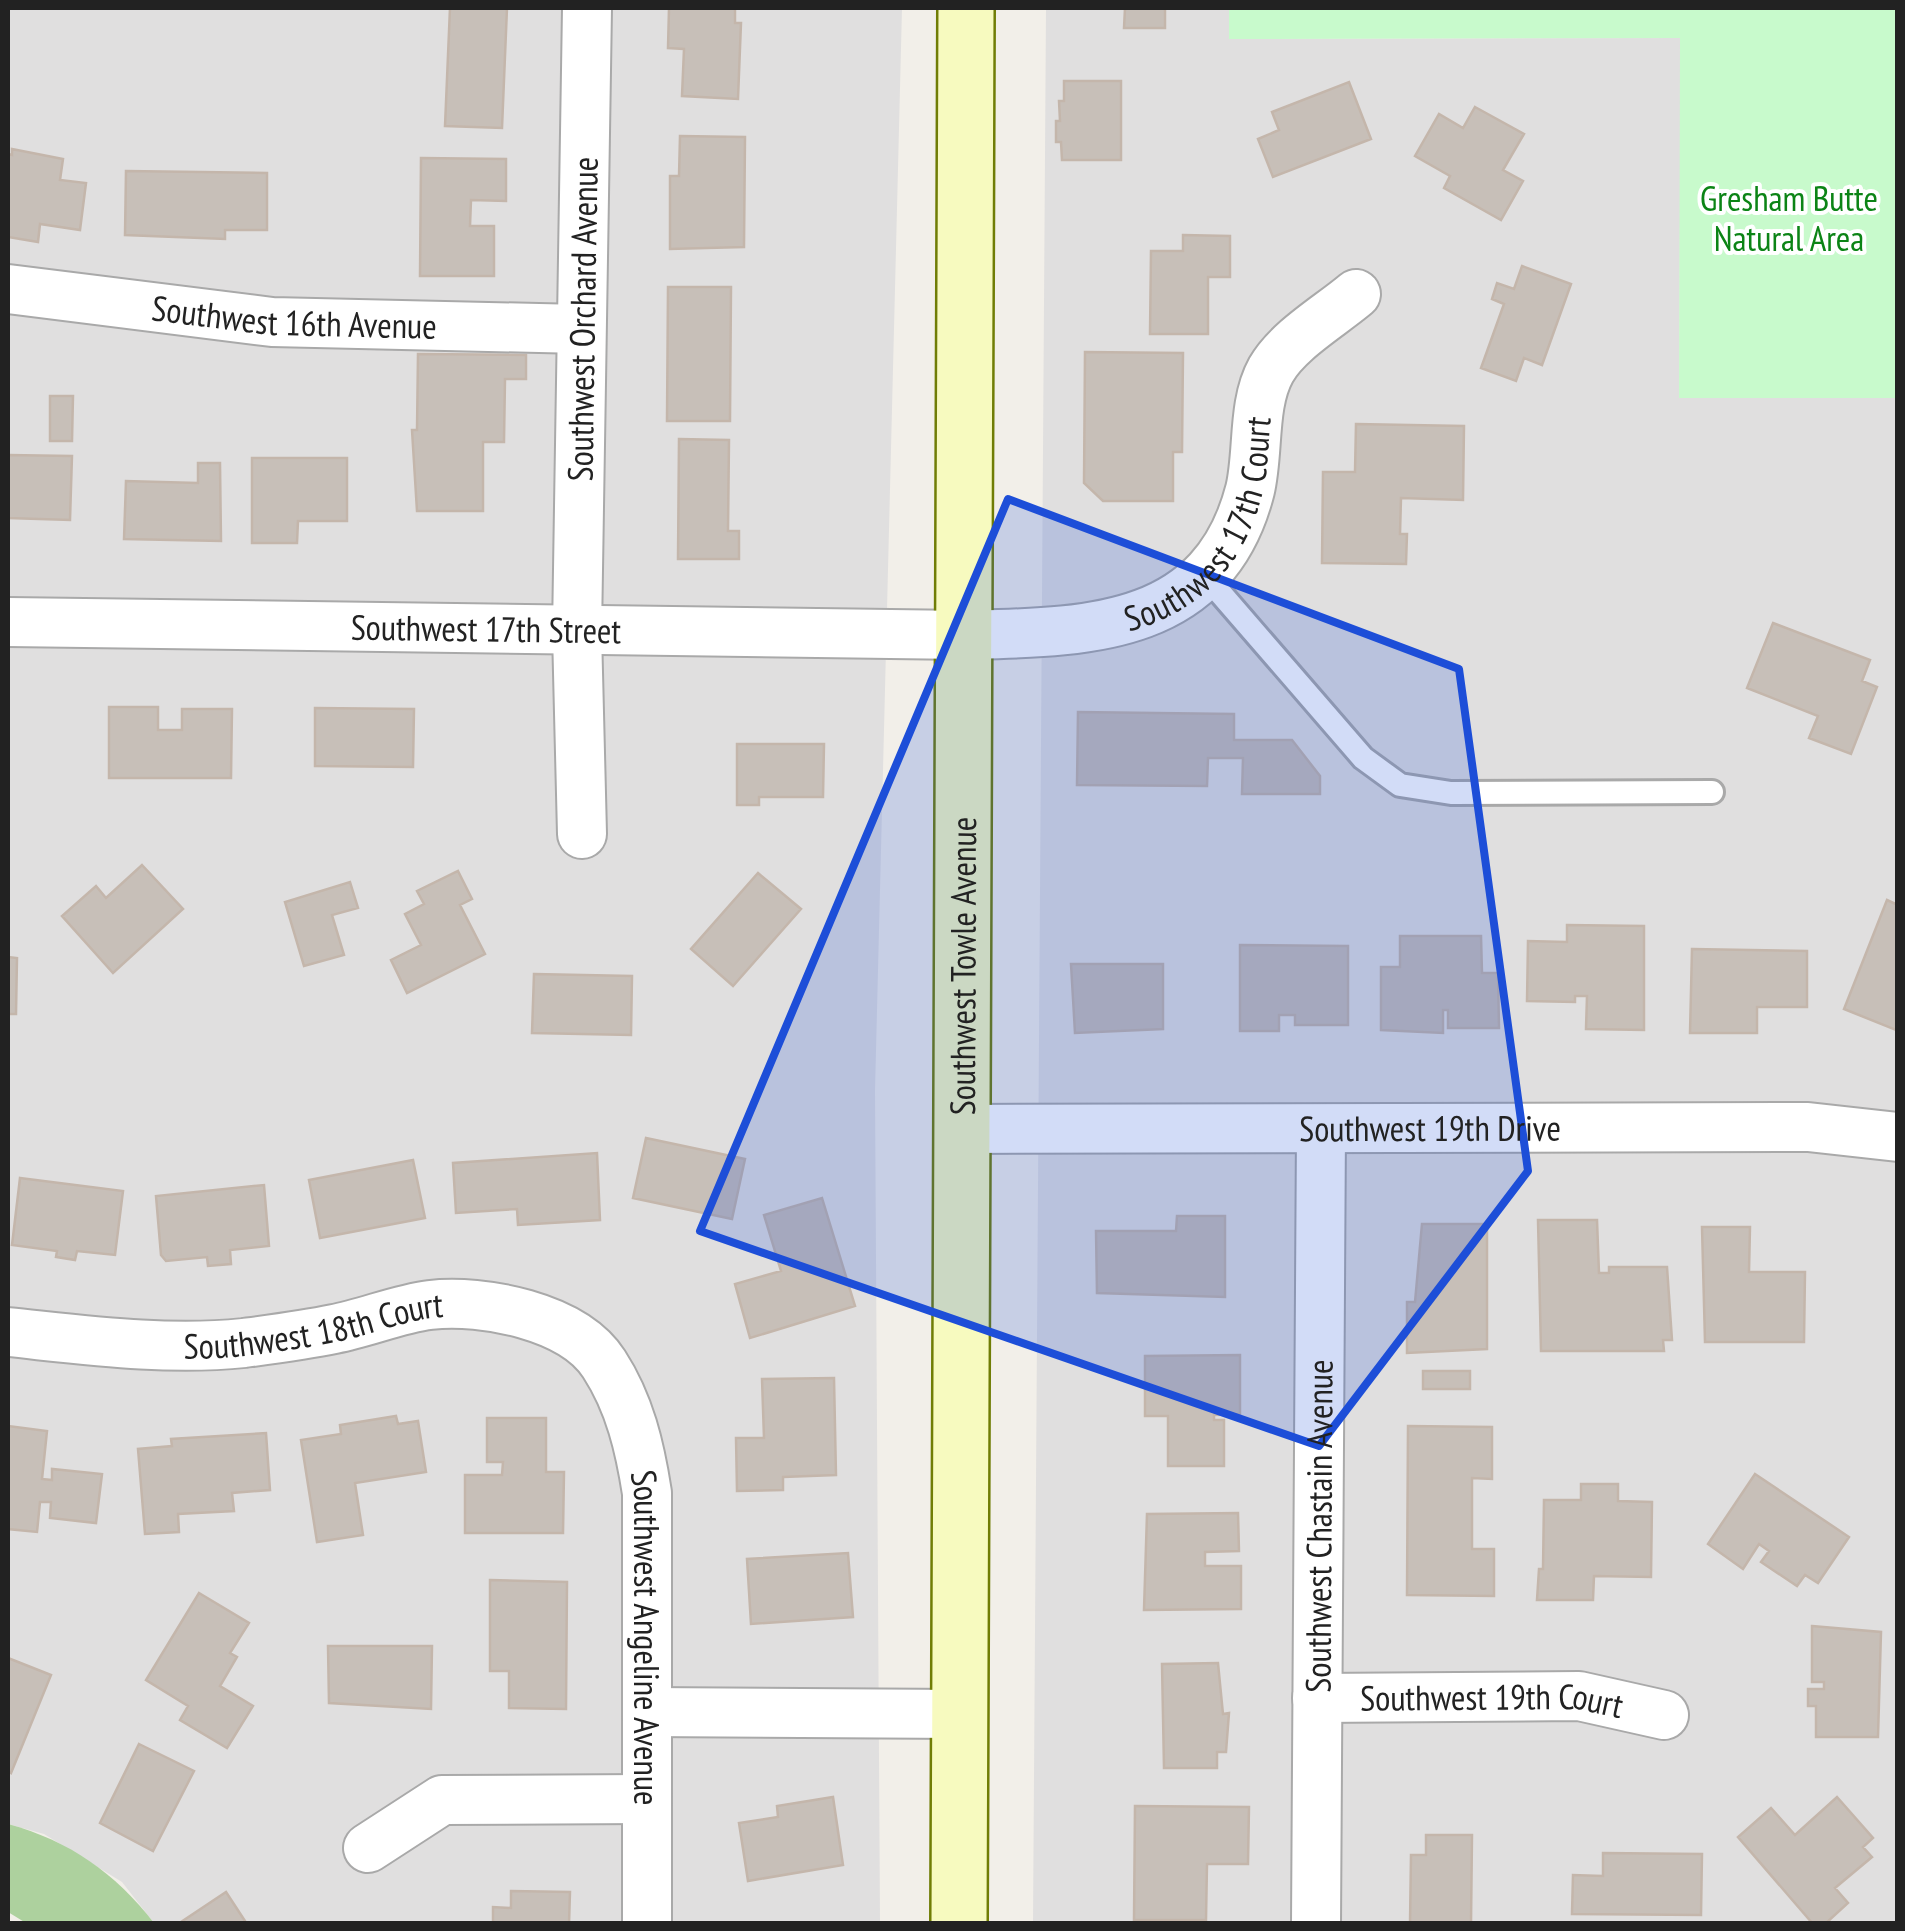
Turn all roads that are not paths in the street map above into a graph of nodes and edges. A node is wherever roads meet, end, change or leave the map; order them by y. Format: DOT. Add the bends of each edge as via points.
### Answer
graph roads {
  1 [pos="587,8"];
  2 [pos="966,8"];
  3 [pos="8,289"];
  4 [pos="1356,294"];
  5 [pos="581,329"];
  6 [pos="1204,573"];
  7 [pos="8,622"];
  8 [pos="577,632"];
  9 [pos="964,635"];
  10 [pos="1712,792"];
  11 [pos="582,834"];
  12 [pos="962,1129"];
  13 [pos="1321,1129"];
  14 [pos="1898,1137"];
  15 [pos="8,1332"];
  16 [pos="602,1360"];
  17 [pos="1317,1698"];
  18 [pos="647,1712"];
  19 [pos="961,1714"];
  20 [pos="1664,1716"];
  21 [pos="647,1800"];
  22 [pos="368,1848"];
  23 [pos="647,1924"];
  24 [pos="960,1924"];
  25 [pos="1316,1924"];
  1 -- 5 [label="street, Southwest Orchard Avenue"];
  2 -- 9 [label="main road, Southwest Towle Avenue"];
  3 -- 5 [label="street, Southwest 16th Avenue" via="272,322"];
  4 -- 6 [label="street, Southwest 17th Court" via="1271,370 1248,497 1230,540"];
  5 -- 8 [label="street, Southwest Orchard Avenue"];
  6 -- 9 [label="street, Southwest 17th Court" via="1156,609 1120,624"];
  6 -- 10 [label="lane" via="1363,758 1400,784 1451,793"];
  7 -- 8 [label="street, Southwest 17th Street"];
  8 -- 9 [label="street, Southwest 17th Street"];
  8 -- 11 [label="street, Southwest Orchard Avenue"];
  9 -- 12 [label="main road, Southwest Towle Avenue"];
  12 -- 13 [label="street, Southwest 19th Drive"];
  12 -- 19 [label="main road, Southwest Towle Avenue"];
  13 -- 14 [label="street, Southwest 19th Drive" via="1808,1127"];
  13 -- 17 [label="street, Southwest Chastain Avenue"];
  15 -- 16 [label="street, Southwest 18th Court" via="146,1345 241,1343 429,1305 478,1304 527,1314"];
  16 -- 18 [label="street, Southwest Angeline Avenue" via="640,1445 647,1493"];
  17 -- 20 [label="street, Southwest 19th Court" via="1579,1696"];
  17 -- 25 [label="street, Southwest Chastain Avenue"];
  18 -- 19 [label="street"];
  18 -- 21 [label="street, Southwest Angeline Avenue"];
  19 -- 24 [label="main road, Southwest Towle Avenue"];
  21 -- 22 [label="street" via="442,1800"];
  21 -- 23 [label="street, Southwest Angeline Avenue"];
}
